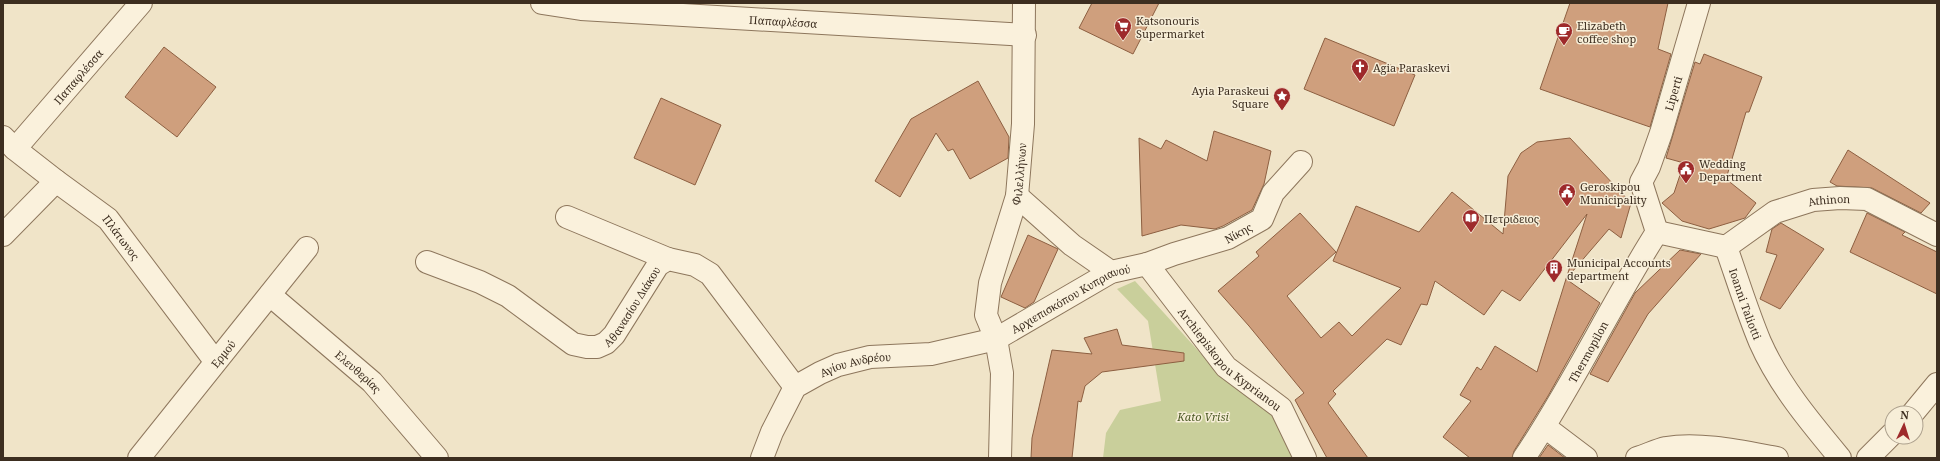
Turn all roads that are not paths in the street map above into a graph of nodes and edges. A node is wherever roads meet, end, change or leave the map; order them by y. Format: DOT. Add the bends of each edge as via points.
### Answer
graph roads {
  1 [pos="141,3"];
  2 [pos="542,3"];
  3 [pos="1024,3"];
  4 [pos="1699,3"];
  5 [pos="1025,35"];
  6 [pos="9,143"];
  7 [pos="1302,162"];
  8 [pos="56,182"];
  9 [pos="1018,196"];
  10 [pos="567,217"];
  11 [pos="1657,232"];
  12 [pos="3,235"];
  13 [pos="1937,235"];
  14 [pos="1726,247"];
  15 [pos="307,248"];
  16 [pos="668,259"];
  17 [pos="427,262"];
  18 [pos="1147,264"];
  19 [pos="1111,272"];
  20 [pos="270,295"];
  21 [pos="996,339"];
  22 [pos="216,361"];
  23 [pos="1937,384"];
  24 [pos="796,387"];
  25 [pos="1920,405"];
  26 [pos="1545,427"];
  27 [pos="1884,442"];
  28 [pos="139,458"];
  29 [pos="438,458"];
  30 [pos="762,458"];
  31 [pos="1000,458"];
  32 [pos="1305,458"];
  33 [pos="1524,458"];
  34 [pos="1586,458"];
  35 [pos="1637,458"];
  36 [pos="1777,458"];
  37 [pos="1840,458"];
  38 [pos="1868,458"];
  1 -- 6 [label="street, Παπαφλέσσα"];
  2 -- 5 [label="street, Παπαφλέσσα" via="582,9"];
  3 -- 5 [label="street, Φιλελλήνων"];
  4 -- 11 [label="street, Liperti" via="1661,133 1641,182"];
  5 -- 9 [label="street, Φιλελλήνων"];
  6 -- 8 [label="street, Πλάτωνος"];
  7 -- 18 [label="street, Νίκης" via="1273,193 1262,219 1228,238"];
  8 -- 12 [label="street"];
  8 -- 22 [label="street, Πλάτωνος" via="108,219"];
  9 -- 19 [label="street" via="1072,246"];
  9 -- 21 [label="street, Φιλελλήνων" via="988,295 986,315"];
  10 -- 16 [label="street"];
  11 -- 14 [label="street"];
  11 -- 26 [label="street, Thermopilon" via="1628,278"];
  13 -- 14 [label="street, Athinon" via="1867,199 1840,198 1813,200 1775,212"];
  14 -- 37 [label="street, Ioanni Taliotti" via="1760,343 1782,383 1811,424"];
  15 -- 20 [label="street, Ερμού"];
  16 -- 17 [label="street, Αθανασίου Διάκου" via="658,264 614,335 598,347 573,344 508,296 480,282"];
  16 -- 24 [label="street, Αθανασίου Διάκου" via="695,265 710,274"];
  18 -- 19 [label="street, Αρχιεπισκόπου Κυπριανού"];
  18 -- 32 [label="street, Archiepiskopou Kyprianou" via="1226,367 1281,408"];
  19 -- 21 [label="street, Αρχιεπισκόπου Κυπριανού"];
  20 -- 22 [label="street, Ερμού"];
  20 -- 29 [label="street, Ελευθερίας" via="372,382"];
  21 -- 24 [label="street, Αγίου Ανδρέου" via="931,354 870,357 838,364"];
  21 -- 31 [label="street, Φιλελλήνων" via="1002,372"];
  22 -- 28 [label="street, Ερμού"];
  23 -- 25 [label="street"];
  24 -- 30 [label="street" via="772,432"];
  26 -- 33 [label="street, Thermopilon"];
  26 -- 34 [label="street"];
  27 -- 38 [label="street"];
  35 -- 36 [label="street" via="1667,448 1691,447 1732,450"];
}
